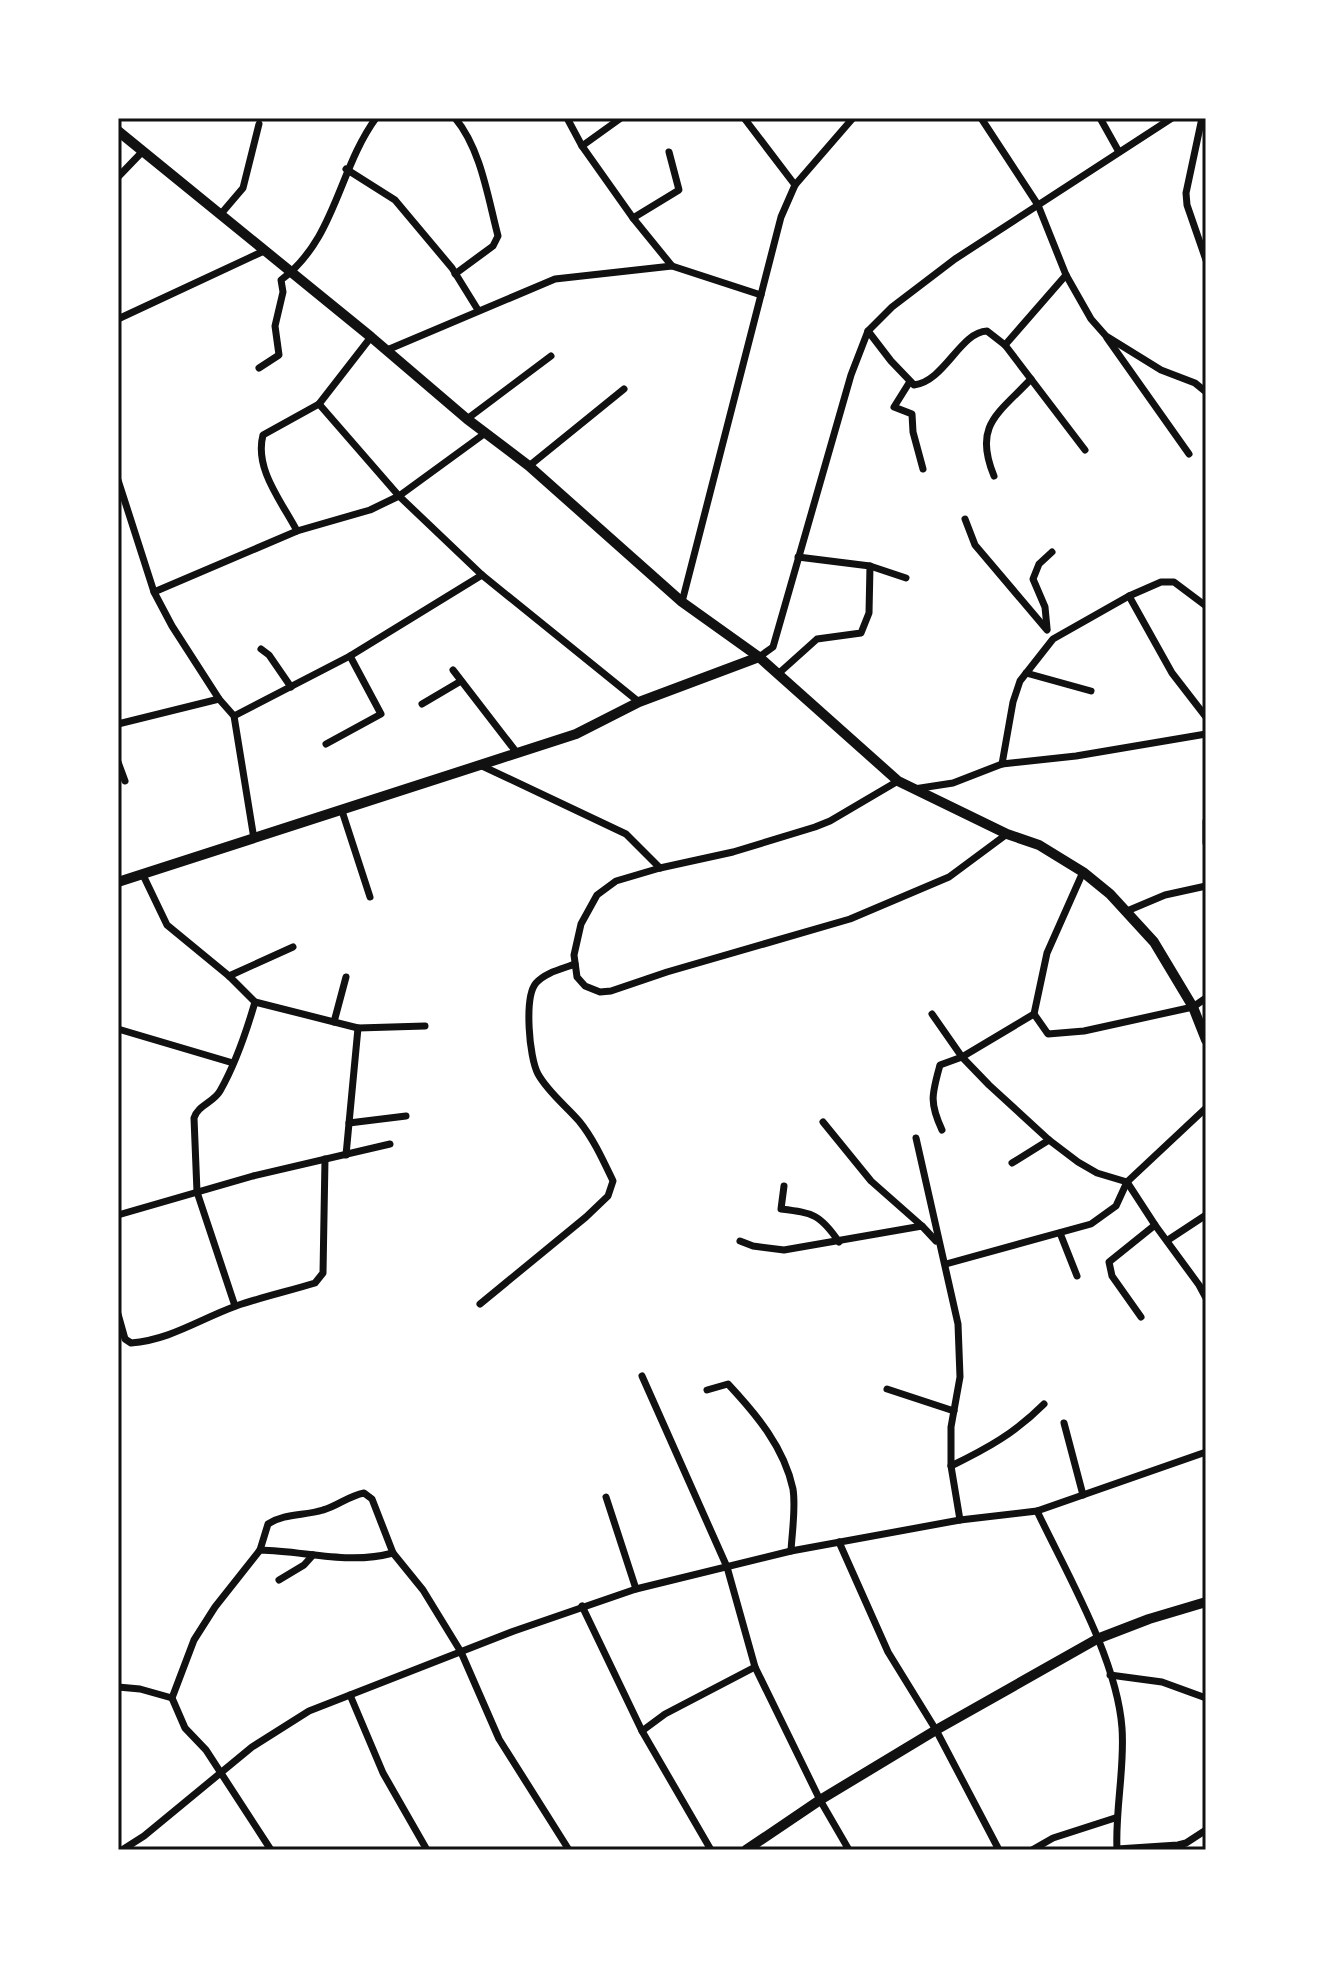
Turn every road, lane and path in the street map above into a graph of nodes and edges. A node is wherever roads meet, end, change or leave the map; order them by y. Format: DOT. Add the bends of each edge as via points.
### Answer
graph roads {
  1 [pos="376,118"];
  2 [pos="455,118"];
  3 [pos="567,118"];
  4 [pos="621,118"];
  5 [pos="744,118"];
  6 [pos="837,118"];
  7 [pos="853,118"];
  8 [pos="981,118"];
  9 [pos="1100,118"];
  10 [pos="1172,118"];
  11 [pos="1204,119"];
  12 [pos="259,124"];
  13 [pos="845,126"];
  14 [pos="118,131"];
  15 [pos="582,146"];
  16 [pos="143,151"];
  17 [pos="669,152"];
  18 [pos="1119,152"];
  19 [pos="346,169"];
  20 [pos="118,177"];
  21 [pos="795,185"];
  22 [pos="1038,205"];
  23 [pos="219,216"];
  24 [pos="633,218"];
  25 [pos="264,251"];
  26 [pos="1206,260"];
  27 [pos="672,266"];
  28 [pos="290,273"];
  29 [pos="455,274"];
  30 [pos="1066,275"];
  31 [pos="761,295"];
  32 [pos="478,310"];
  33 [pos="118,319"];
  34 [pos="868,331"];
  35 [pos="1106,336"];
  36 [pos="371,337"];
  37 [pos="1005,345"];
  38 [pos="387,350"];
  39 [pos="551,356"];
  40 [pos="259,368"];
  41 [pos="1031,379"];
  42 [pos="909,383"];
  43 [pos="624,389"];
  44 [pos="1206,392"];
  45 [pos="319,404"];
  46 [pos="467,419"];
  47 [pos="484,434"];
  48 [pos="1085,450"];
  49 [pos="1189,454"];
  50 [pos="529,466"];
  51 [pos="923,469"];
  52 [pos="994,476"];
  53 [pos="119,482"];
  54 [pos="399,496"];
  55 [pos="965,519"];
  56 [pos="297,531"];
  57 [pos="1052,552"];
  58 [pos="798,557"];
  59 [pos="870,566"];
  60 [pos="482,575"];
  61 [pos="906,578"];
  62 [pos="154,592"];
  63 [pos="1129,596"];
  64 [pos="682,602"];
  65 [pos="1206,606"];
  66 [pos="1047,630"];
  67 [pos="1053,639"];
  68 [pos="261,649"];
  69 [pos="350,656"];
  70 [pos="759,657"];
  71 [pos="453,670"];
  72 [pos="1026,673"];
  73 [pos="778,674"];
  74 [pos="461,681"];
  75 [pos="291,687"];
  76 [pos="1091,691"];
  77 [pos="219,699"];
  78 [pos="639,702"];
  79 [pos="422,704"];
  80 [pos="234,716"];
  81 [pos="1206,717"];
  82 [pos="118,724"];
  83 [pos="1206,734"];
  84 [pos="326,744"];
  85 [pos="517,753"];
  86 [pos="1002,764"];
  87 [pos="118,765"];
  88 [pos="480,765"];
  89 [pos="125,781"];
  90 [pos="898,781"];
  91 [pos="913,789"];
  92 [pos="342,811"];
  93 [pos="1206,821"];
  94 [pos="1007,834"];
  95 [pos="254,839"];
  96 [pos="1206,843"];
  97 [pos="660,868"];
  98 [pos="1083,872"];
  99 [pos="143,875"];
  100 [pos="118,882"];
  101 [pos="1206,886"];
  102 [pos="370,897"];
  103 [pos="1127,911"];
  104 [pos="293,947"];
  105 [pos="575,964"];
  106 [pos="229,976"];
  107 [pos="346,977"];
  108 [pos="1206,998"];
  109 [pos="255,1002"];
  110 [pos="1193,1007"];
  111 [pos="932,1014"];
  112 [pos="1034,1014"];
  113 [pos="334,1022"];
  114 [pos="425,1026"];
  115 [pos="358,1028"];
  116 [pos="118,1029"];
  117 [pos="1206,1040"];
  118 [pos="962,1057"];
  119 [pos="233,1063"];
  120 [pos="1206,1108"];
  121 [pos="406,1116"];
  122 [pos="823,1122"];
  123 [pos="349,1123"];
  124 [pos="942,1130"];
  125 [pos="916,1138"];
  126 [pos="1049,1140"];
  127 [pos="390,1144"];
  128 [pos="346,1155"];
  129 [pos="325,1159"];
  130 [pos="1012,1163"];
  131 [pos="1127,1182"];
  132 [pos="784,1186"];
  133 [pos="197,1192"];
  134 [pos="118,1215"];
  135 [pos="1206,1215"];
  136 [pos="1155,1225"];
  137 [pos="922,1226"];
  138 [pos="1060,1233"];
  139 [pos="1168,1240"];
  140 [pos="740,1241"];
  141 [pos="839,1242"];
  142 [pos="938,1244"];
  143 [pos="946,1264"];
  144 [pos="1077,1276"];
  145 [pos="1203,1282"];
  146 [pos="1206,1298"];
  147 [pos="480,1304"];
  148 [pos="235,1306"];
  149 [pos="118,1314"];
  150 [pos="1141,1317"];
  151 [pos="642,1376"];
  152 [pos="887,1389"];
  153 [pos="707,1390"];
  154 [pos="1044,1404"];
  155 [pos="954,1411"];
  156 [pos="1064,1423"];
  157 [pos="1206,1452"];
  158 [pos="951,1466"];
  159 [pos="1083,1495"];
  160 [pos="606,1497"];
  161 [pos="1037,1511"];
  162 [pos="960,1520"];
  163 [pos="839,1542"];
  164 [pos="260,1550"];
  165 [pos="791,1551"];
  166 [pos="393,1553"];
  167 [pos="313,1555"];
  168 [pos="727,1567"];
  169 [pos="279,1580"];
  170 [pos="636,1589"];
  171 [pos="1206,1602"];
  172 [pos="582,1606"];
  173 [pos="1097,1639"];
  174 [pos="461,1652"];
  175 [pos="755,1667"];
  176 [pos="1110,1675"];
  177 [pos="118,1687"];
  178 [pos="350,1695"];
  179 [pos="172,1698"];
  180 [pos="1206,1698"];
  181 [pos="936,1730"];
  182 [pos="642,1731"];
  183 [pos="220,1775"];
  184 [pos="820,1800"];
  185 [pos="1115,1818"];
  186 [pos="1206,1830"];
  187 [pos="122,1850"];
  188 [pos="271,1850"];
  189 [pos="427,1850"];
  190 [pos="569,1850"];
  191 [pos="711,1850"];
  192 [pos="746,1850"];
  193 [pos="849,1850"];
  194 [pos="999,1850"];
  195 [pos="1032,1850"];
  196 [pos="1117,1850"];
  1 -- 19 [label="street"];
  2 -- 29 [label="street" via="472,146 498,236 493,246"];
  3 -- 15 [label="street"];
  4 -- 15 [label="street"];
  5 -- 21 [label="street"];
  6 -- 13 [label="street"];
  7 -- 13 [label="street"];
  8 -- 22 [label="street"];
  9 -- 18 [label="street"];
  10 -- 18 [label="street"];
  11 -- 26 [label="street" via="1186,193"];
  12 -- 23 [label="street" via="243,188"];
  13 -- 21 [label="street"];
  14 -- 16 [label="main road"];
  15 -- 24 [label="street"];
  16 -- 20 [label="street"];
  16 -- 23 [label="main road"];
  17 -- 24 [label="street" via="679,190"];
  18 -- 22 [label="street"];
  19 -- 28 [label="street" via="340,197 319,239"];
  19 -- 29 [label="street" via="395,200"];
  21 -- 31 [label="street"];
  22 -- 30 [label="street"];
  22 -- 34 [label="street" via="942,269"];
  23 -- 25 [label="main road"];
  24 -- 27 [label="street"];
  25 -- 28 [label="main road"];
  25 -- 33 [label="street"];
  27 -- 31 [label="street"];
  27 -- 32 [label="street" via="555,279"];
  28 -- 36 [label="main road"];
  28 -- 40 [label="street" via="281,280 275,326 279,355"];
  29 -- 32 [label="street"];
  30 -- 35 [label="street"];
  30 -- 37 [label="street"];
  31 -- 64 [label="street"];
  32 -- 38 [label="street"];
  34 -- 42 [label="street"];
  34 -- 58 [label="street"];
  35 -- 44 [label="street"];
  35 -- 49 [label="street"];
  36 -- 38 [label="main road"];
  36 -- 45 [label="street"];
  37 -- 41 [label="street"];
  37 -- 42 [label="street" via="982,331 976,333 933,378"];
  38 -- 46 [label="main road"];
  39 -- 46 [label="street"];
  41 -- 48 [label="street"];
  41 -- 52 [label="street" via="987,429 985,454"];
  42 -- 51 [label="street" via="894,407 912,414"];
  43 -- 50 [label="street"];
  45 -- 54 [label="street"];
  45 -- 56 [label="street" via="263,435 259,450 263,468"];
  46 -- 47 [label="main road"];
  47 -- 50 [label="main road"];
  47 -- 54 [label="street"];
  50 -- 64 [label="main road"];
  53 -- 62 [label="street"];
  54 -- 56 [label="street"];
  54 -- 60 [label="street"];
  55 -- 66 [label="street" via="975,545"];
  56 -- 62 [label="street"];
  57 -- 66 [label="street" via="1033,579 1045,607"];
  58 -- 59 [label="street"];
  58 -- 70 [label="street" via="773,647"];
  59 -- 61 [label="street"];
  59 -- 73 [label="street" via="869,613 861,633 817,639"];
  60 -- 69 [label="street"];
  60 -- 78 [label="street"];
  62 -- 77 [label="street"];
  63 -- 65 [label="street" via="1167,581"];
  63 -- 67 [label="street"];
  63 -- 81 [label="street" via="1172,673"];
  64 -- 70 [label="main road"];
  66 -- 67 [label="street"];
  67 -- 72 [label="street"];
  68 -- 75 [label="street"];
  69 -- 75 [label="street"];
  69 -- 84 [label="street" via="381,714"];
  70 -- 73 [label="main road"];
  70 -- 78 [label="main road"];
  71 -- 74 [label="street"];
  72 -- 76 [label="street"];
  72 -- 86 [label="street" via="1013,702"];
  73 -- 90 [label="main road"];
  74 -- 79 [label="street"];
  74 -- 85 [label="street"];
  75 -- 80 [label="street"];
  77 -- 80 [label="street"];
  77 -- 82 [label="street"];
  78 -- 85 [label="main road" via="576,734"];
  80 -- 95 [label="street"];
  83 -- 86 [label="street"];
  85 -- 88 [label="main road"];
  86 -- 91 [label="street" via="953,783"];
  87 -- 89 [label="street"];
  88 -- 92 [label="main road"];
  88 -- 97 [label="street" via="626,834"];
  90 -- 91 [label="main road"];
  90 -- 97 [label="street" via="815,827"];
  91 -- 94 [label="main road"];
  92 -- 95 [label="main road"];
  92 -- 102 [label="street"];
  93 -- 96 [label="street"];
  94 -- 98 [label="main road" via="1039,845"];
  94 -- 105 [label="street" via="949,877 850,919 785,939 611,991 585,986"];
  95 -- 99 [label="main road"];
  97 -- 105 [label="street" via="616,881 597,895 581,924"];
  98 -- 103 [label="main road"];
  98 -- 112 [label="street" via="1047,953"];
  99 -- 100 [label="main road"];
  99 -- 106 [label="street" via="167,925"];
  101 -- 103 [label="street"];
  103 -- 110 [label="main road" via="1154,942"];
  104 -- 106 [label="street"];
  105 -- 147 [label="street" via="544,976 529,996 536,1070 581,1123 613,1181 608,1196 586,1217"];
  106 -- 109 [label="street"];
  107 -- 113 [label="street"];
  108 -- 110 [label="street"];
  109 -- 113 [label="street"];
  109 -- 119 [label="street"];
  110 -- 112 [label="street" via="1048,1034"];
  110 -- 117 [label="main road"];
  111 -- 118 [label="street"];
  112 -- 118 [label="street"];
  113 -- 115 [label="street"];
  114 -- 115 [label="street"];
  115 -- 123 [label="street"];
  116 -- 119 [label="street"];
  118 -- 124 [label="street" via="940,1065 931,1095"];
  118 -- 126 [label="street"];
  119 -- 133 [label="street" via="219,1094 195,1112"];
  120 -- 131 [label="street"];
  121 -- 123 [label="street"];
  122 -- 137 [label="street" via="871,1181"];
  123 -- 128 [label="street"];
  125 -- 142 [label="street"];
  126 -- 130 [label="street"];
  126 -- 131 [label="street" via="1097,1173"];
  127 -- 128 [label="street"];
  128 -- 129 [label="street"];
  129 -- 133 [label="street"];
  129 -- 148 [label="street" via="323,1273 315,1283"];
  131 -- 136 [label="street"];
  131 -- 138 [label="street" via="1116,1206 1091,1224"];
  132 -- 141 [label="street" via="781,1209 824,1220"];
  133 -- 134 [label="street"];
  133 -- 148 [label="street"];
  135 -- 139 [label="street"];
  136 -- 139 [label="street"];
  136 -- 150 [label="street" via="1109,1262 1112,1276"];
  137 -- 141 [label="street"];
  137 -- 142 [label="street"];
  138 -- 143 [label="street"];
  138 -- 144 [label="street"];
  139 -- 145 [label="street"];
  140 -- 141 [label="street" via="784,1250"];
  142 -- 143 [label="street"];
  143 -- 155 [label="street" via="961,1362"];
  145 -- 146 [label="street"];
  148 -- 149 [label="street" via="176,1334 131,1343"];
  151 -- 168 [label="street"];
  152 -- 155 [label="street"];
  153 -- 165 [label="street" via="728,1384 757,1416 781,1455 793,1491"];
  154 -- 158 [label="street" via="1009,1435"];
  155 -- 158 [label="street"];
  156 -- 159 [label="street"];
  157 -- 159 [label="street"];
  158 -- 162 [label="street"];
  159 -- 161 [label="street"];
  160 -- 170 [label="street"];
  161 -- 162 [label="street"];
  161 -- 173 [label="street"];
  162 -- 163 [label="street"];
  163 -- 165 [label="street"];
  163 -- 181 [label="street" via="888,1652"];
  164 -- 166 [label="street" via="268,1524 275,1519 325,1510 364,1493 372,1499"];
  164 -- 167 [label="street"];
  164 -- 179 [label="street" via="194,1640"];
  165 -- 168 [label="street"];
  166 -- 167 [label="street" via="364,1559"];
  166 -- 174 [label="street"];
  167 -- 169 [label="street"];
  168 -- 170 [label="street"];
  168 -- 175 [label="street"];
  170 -- 172 [label="street"];
  171 -- 173 [label="main road"];
  172 -- 174 [label="street"];
  172 -- 182 [label="street"];
  173 -- 176 [label="street"];
  173 -- 181 [label="main road"];
  174 -- 178 [label="street"];
  174 -- 190 [label="street" via="499,1739"];
  175 -- 182 [label="street"];
  175 -- 184 [label="street"];
  176 -- 180 [label="street" via="1162,1682"];
  176 -- 185 [label="street" via="1122,1729"];
  177 -- 179 [label="street"];
  178 -- 183 [label="street" via="281,1727"];
  178 -- 189 [label="street" via="383,1773"];
  179 -- 183 [label="street" via="185,1728"];
  181 -- 184 [label="main road"];
  181 -- 194 [label="street"];
  182 -- 191 [label="street"];
  183 -- 187 [label="street"];
  183 -- 188 [label="street"];
  184 -- 192 [label="main road"];
  184 -- 193 [label="street"];
  185 -- 195 [label="street"];
  185 -- 196 [label="street"];
  186 -- 196 [label="street" via="1178,1845"];
}
